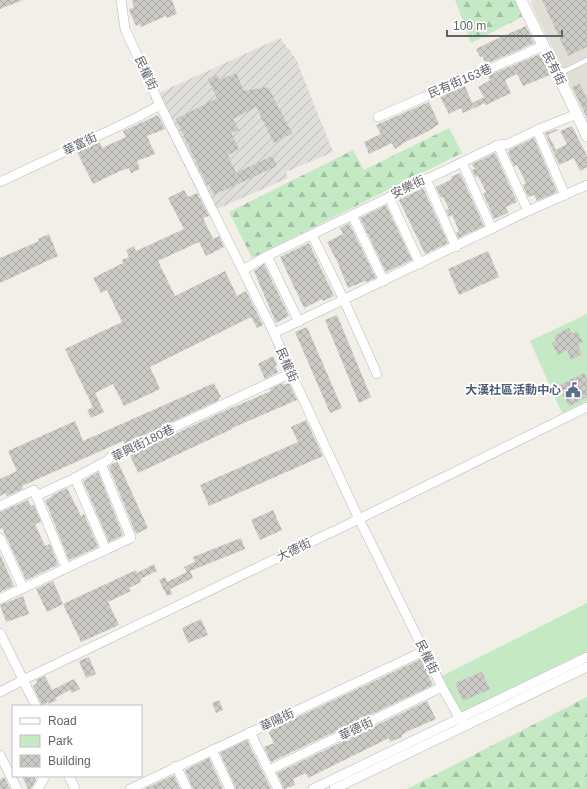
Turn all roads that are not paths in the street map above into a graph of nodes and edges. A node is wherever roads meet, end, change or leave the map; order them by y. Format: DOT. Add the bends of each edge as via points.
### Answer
graph roads {
  1 [pos="121,0"];
  2 [pos="521,0"];
  3 [pos="543,46"];
  4 [pos="587,60"];
  5 [pos="555,68"];
  6 [pos="160,105"];
  7 [pos="577,114"];
  8 [pos="378,117"];
  9 [pos="536,130"];
  10 [pos="587,136"];
  11 [pos="498,145"];
  12 [pos="462,162"];
  13 [pos="426,179"];
  14 [pos="0,182"];
  15 [pos="587,185"];
  16 [pos="565,195"];
  17 [pos="389,197"];
  18 [pos="528,211"];
  19 [pos="352,215"];
  20 [pos="492,229"];
  21 [pos="312,235"];
  22 [pos="456,247"];
  23 [pos="267,256"];
  24 [pos="420,264"];
  25 [pos="243,270"];
  26 [pos="384,281"];
  27 [pos="344,300"];
  28 [pos="299,322"];
  29 [pos="274,333"];
  30 [pos="291,373"];
  31 [pos="377,374"];
  32 [pos="587,407"];
  33 [pos="101,464"];
  34 [pos="75,478"];
  35 [pos="36,496"];
  36 [pos="0,506"];
  37 [pos="359,519"];
  38 [pos="0,538"];
  39 [pos="106,550"];
  40 [pos="66,568"];
  41 [pos="23,588"];
  42 [pos="0,599"];
  43 [pos="0,632"];
  44 [pos="424,651"];
  45 [pos="587,657"];
  46 [pos="587,667"];
  47 [pos="23,680"];
  48 [pos="442,687"];
  49 [pos="0,692"];
  50 [pos="36,705"];
  51 [pos="462,722"];
  52 [pos="250,732"];
  53 [pos="212,750"];
  54 [pos="0,755"];
  55 [pos="176,766"];
  56 [pos="269,770"];
  57 [pos="44,777"];
  58 [pos="68,777"];
  59 [pos="17,789"];
  60 [pos="38,789"];
  61 [pos="74,789"];
  62 [pos="130,789"];
  63 [pos="187,789"];
  64 [pos="230,789"];
  65 [pos="278,789"];
  66 [pos="314,789"];
  67 [pos="334,789"];
  1 -- 6 [label="street, 民權街" via="125,29"];
  2 -- 3 [label="street, 民有街"];
  3 -- 5 [label="street, 民有街"];
  3 -- 8 [label="street, 民有街163巷"];
  4 -- 5 [label="lane" via="565,70"];
  5 -- 7 [label="street, 民有街"];
  6 -- 14 [label="street, 華富街"];
  6 -- 25 [label="street, 民權街"];
  7 -- 9 [label="street, 安樂街"];
  7 -- 10 [label="street, 民有街"];
  9 -- 11 [label="street, 安樂街" via="508,144"];
  9 -- 16 [label="street"];
  11 -- 12 [label="street, 安樂街"];
  11 -- 18 [label="street"];
  12 -- 13 [label="street, 安樂街"];
  12 -- 20 [label="street"];
  13 -- 17 [label="street, 安樂街"];
  13 -- 22 [label="street"];
  15 -- 16 [label="street"];
  16 -- 18 [label="street"];
  17 -- 19 [label="street, 安樂街"];
  17 -- 24 [label="street"];
  18 -- 20 [label="street"];
  19 -- 21 [label="street, 安樂街"];
  19 -- 26 [label="street"];
  20 -- 22 [label="street"];
  21 -- 23 [label="street, 安樂街"];
  21 -- 27 [label="street"];
  22 -- 24 [label="street"];
  23 -- 25 [label="street, 安樂街"];
  23 -- 28 [label="street"];
  24 -- 26 [label="street"];
  25 -- 29 [label="street, 民權街"];
  26 -- 27 [label="street"];
  27 -- 28 [label="street"];
  27 -- 31 [label="street"];
  28 -- 29 [label="street"];
  29 -- 30 [label="street, 民權街"];
  30 -- 33 [label="street, 華興街180巷" via="110,457"];
  30 -- 37 [label="street, 民權街"];
  32 -- 37 [label="street, 大德街"];
  33 -- 34 [label="street, 華興街180巷"];
  33 -- 39 [label="street" via="131,538"];
  34 -- 35 [label="street, 華興街180巷"];
  34 -- 39 [label="street"];
  35 -- 36 [label="street, 華興街180巷" via="34,490"];
  35 -- 40 [label="street"];
  37 -- 44 [label="street, 民權街"];
  37 -- 47 [label="street, 大德街"];
  38 -- 41 [label="street"];
  39 -- 40 [label="street"];
  40 -- 41 [label="street"];
  41 -- 42 [label="street"];
  43 -- 47 [label="street"];
  44 -- 48 [label="street, 民權街"];
  44 -- 52 [label="street, 華陽街"];
  45 -- 51 [label="street"];
  46 -- 51 [label="street"];
  47 -- 49 [label="street, 大德街"];
  47 -- 50 [label="street"];
  48 -- 51 [label="street, 民權街"];
  48 -- 56 [label="street, 華德街"];
  51 -- 66 [label="street"];
  51 -- 67 [label="street"];
  52 -- 53 [label="street, 華陽街"];
  52 -- 56 [label="street"];
  53 -- 55 [label="street, 華陽街"];
  53 -- 64 [label="street"];
  54 -- 59 [label="street"];
  55 -- 62 [label="street, 華陽街"];
  55 -- 63 [label="street"];
  56 -- 65 [label="street"];
  57 -- 60 [label="street"];
  58 -- 61 [label="street"];
}
